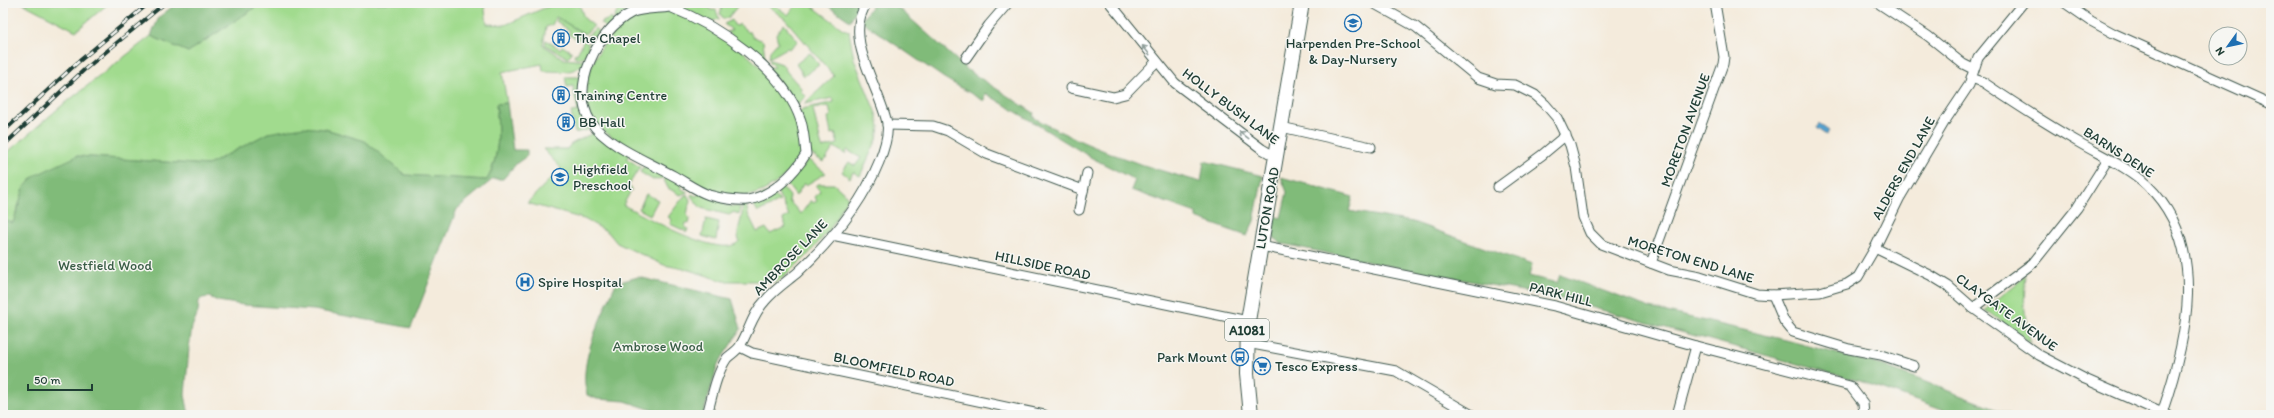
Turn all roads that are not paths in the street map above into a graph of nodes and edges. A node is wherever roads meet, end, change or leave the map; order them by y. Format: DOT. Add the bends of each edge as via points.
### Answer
graph roads {
  1 [pos="867,3"];
  2 [pos="1008,3"];
  3 [pos="1110,3"];
  4 [pos="1302,3"];
  5 [pos="1373,3"];
  6 [pos="1715,3"];
  7 [pos="1878,3"];
  8 [pos="2023,3"];
  9 [pos="2065,3"];
  10 [pos="966,58"];
  11 [pos="1156,62"];
  12 [pos="1972,74"];
  13 [pos="1071,88"];
  14 [pos="2271,104"];
  15 [pos="887,125"];
  16 [pos="1281,127"];
  17 [pos="597,129"];
  18 [pos="1566,135"];
  19 [pos="1371,147"];
  20 [pos="1276,157"];
  21 [pos="2108,160"];
  22 [pos="1087,173"];
  23 [pos="1498,187"];
  24 [pos="1083,190"];
  25 [pos="1080,210"];
  26 [pos="832,235"];
  27 [pos="1260,246"];
  28 [pos="1876,248"];
  29 [pos="1651,263"];
  30 [pos="1773,295"];
  31 [pos="1973,308"];
  32 [pos="1248,321"];
  33 [pos="1246,343"];
  34 [pos="1696,346"];
  35 [pos="740,347"];
  36 [pos="1914,366"];
  37 [pos="2165,414"];
  38 [pos="707,415"];
  39 [pos="1044,415"];
  40 [pos="1251,415"];
  41 [pos="1472,415"];
  42 [pos="1677,415"];
  43 [pos="1864,415"];
  1 -- 15 [label="street" via="861,11 859,33"];
  2 -- 10 [label="street"];
  11 -- 3 [label="street, HOLLY BUSH LANE, one-way"];
  4 -- 16 [label="main road, LUTON ROAD / A1081"];
  5 -- 18 [label="street, MORETON END LANE" via="1416,27 1478,78 1496,84 1515,85 1535,94 1557,118"];
  6 -- 29 [label="street, MORETON AVENUE" via="1723,64"];
  7 -- 12 [label="street, BARNS DENE" via="1928,36"];
  8 -- 12 [label="street, ALDERS END LANE" via="1978,58"];
  9 -- 14 [label="street" via="2113,33"];
  11 -- 13 [label="street" via="1119,97 1113,98"];
  20 -- 11 [label="street, HOLLY BUSH LANE, one-way" via="1185,91"];
  12 -- 21 [label="street, BARNS DENE" via="2046,124"];
  12 -- 28 [label="street, ALDERS END LANE" via="1969,85 1899,199"];
  15 -- 24 [label="street" via="933,126 948,131 987,154"];
  15 -- 26 [label="street, AMBROSE LANE" via="879,161 866,189"];
  16 -- 19 [label="street"];
  16 -- 20 [label="main road, LUTON ROAD / A1081"];
  17 -- 17 [label="street" via="624,149 708,194 727,198 747,200 776,188 806,154 801,122 791,100 752,56 704,22 670,7 631,13 606,33 586,70 584,98 588,117"];
  18 -- 23 [label="street"];
  18 -- 29 [label="street, MORETON END LANE" via="1576,167 1583,217 1590,233 1608,248"];
  20 -- 27 [label="main road, LUTON ROAD / A1081"];
  21 -- 31 [label="street" via="2077,208 2033,263"];
  21 -- 37 [label="street, BARNS DENE" via="2134,175 2162,201 2184,247 2187,282 2184,331"];
  22 -- 24 [label="street"];
  24 -- 25 [label="street"];
  26 -- 32 [label="street, HILLSIDE ROAD"];
  26 -- 35 [label="street, AMBROSE LANE" via="797,273 764,301"];
  27 -- 32 [label="main road, LUTON ROAD / A1081"];
  27 -- 34 [label="street, PARK HILL" via="1555,306"];
  28 -- 30 [label="street, ALDERS END LANE" via="1858,277 1847,284 1807,294"];
  28 -- 31 [label="street, CLAYGATE AVENUE" via="1948,286"];
  29 -- 30 [label="street, MORETON END LANE" via="1757,294"];
  30 -- 36 [label="street" via="1784,321 1793,332"];
  31 -- 37 [label="street, CLAYGATE AVENUE" via="2039,355 2085,379"];
  32 -- 33 [label="main road, LUTON ROAD / A1081"];
  33 -- 40 [label="main road, LUTON ROAD / A1081"];
  33 -- 41 [label="street" via="1396,371"];
  34 -- 42 [label="street"];
  34 -- 43 [label="street, PARK HILL" via="1850,386 1863,403"];
  35 -- 38 [label="street, AMBROSE LANE" via="727,359 714,389"];
  35 -- 39 [label="street, BLOOMFIELD ROAD" via="752,353"];
}
